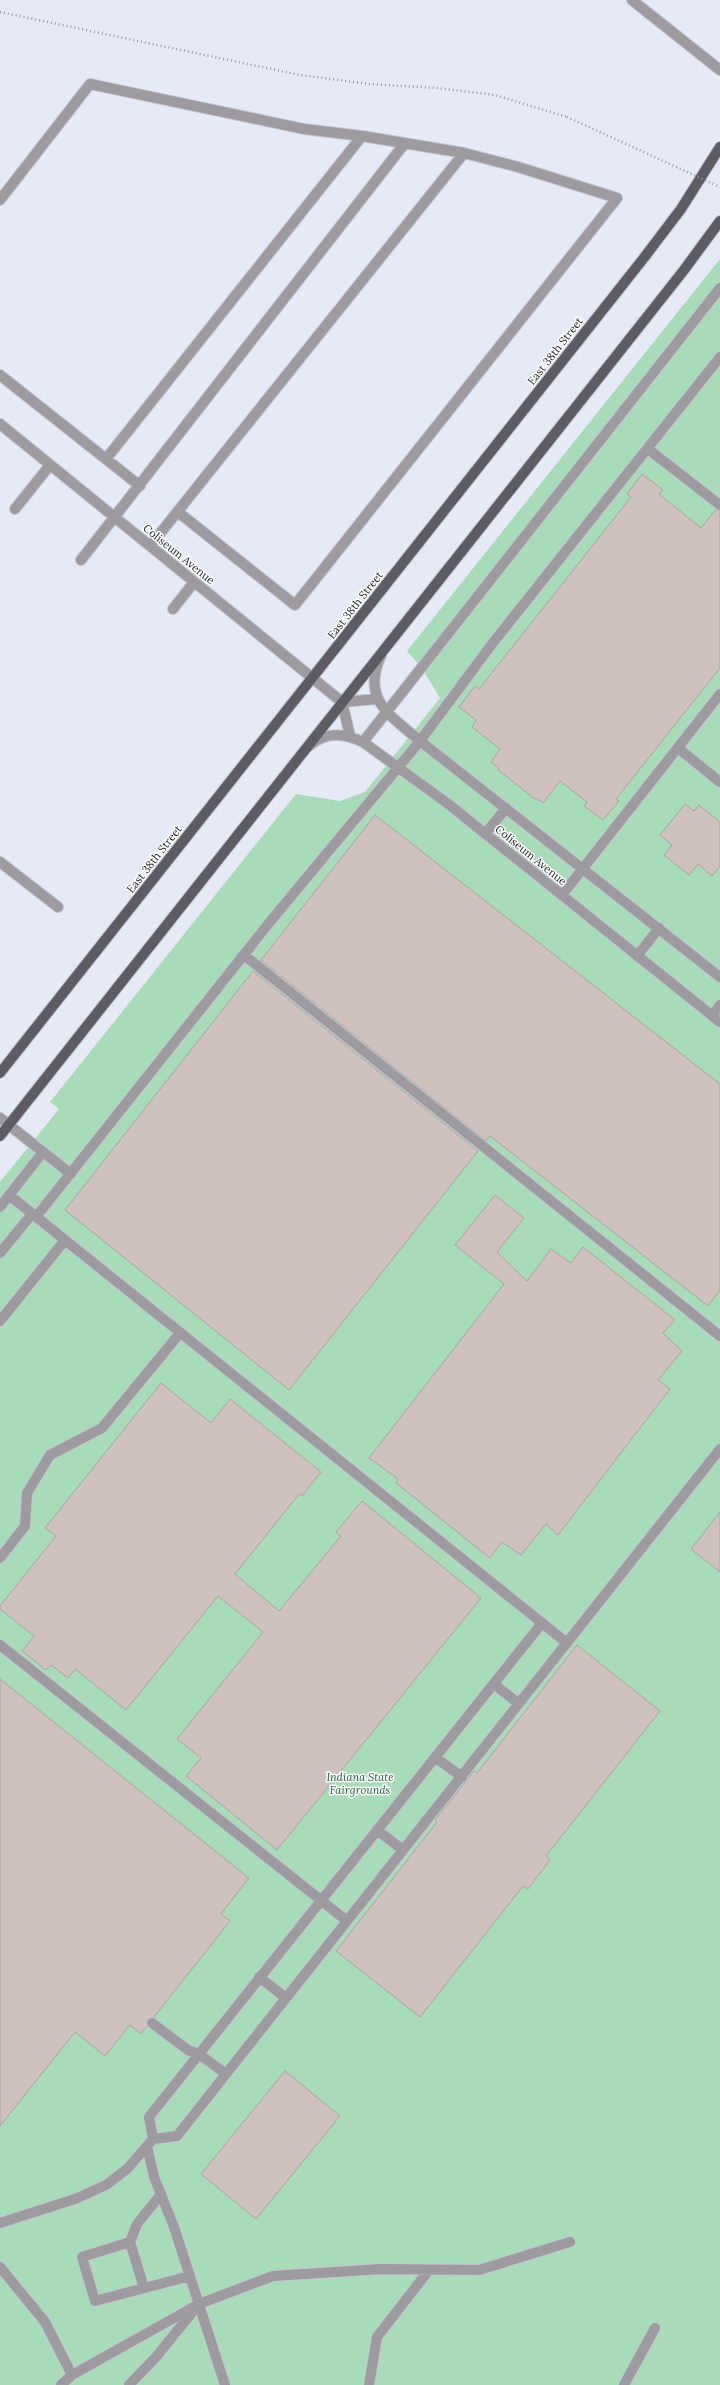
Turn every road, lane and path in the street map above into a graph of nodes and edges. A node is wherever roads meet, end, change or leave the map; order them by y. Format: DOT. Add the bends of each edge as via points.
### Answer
graph roads {
  1 [pos="632,0"];
  2 [pos="0,12"];
  3 [pos="720,70"];
  4 [pos="362,136"];
  5 [pos="405,143"];
  6 [pos="720,146"];
  7 [pos="464,153"];
  8 [pos="720,187"];
  9 [pos="0,200"];
  10 [pos="720,221"];
  11 [pos="720,288"];
  12 [pos="720,357"];
  13 [pos="0,375"];
  14 [pos="0,424"];
  15 [pos="648,449"];
  16 [pos="106,460"];
  17 [pos="50,465"];
  18 [pos="140,486"];
  19 [pos="720,505"];
  20 [pos="15,509"];
  21 [pos="178,512"];
  22 [pos="115,518"];
  23 [pos="150,546"];
  24 [pos="81,560"];
  25 [pos="194,582"];
  26 [pos="173,609"];
  27 [pos="383,651"];
  28 [pos="312,678"];
  29 [pos="720,694"];
  30 [pos="377,699"];
  31 [pos="342,702"];
  32 [pos="386,712"];
  33 [pos="350,736"];
  34 [pos="420,741"];
  35 [pos="363,742"];
  36 [pos="678,748"];
  37 [pos="305,750"];
  38 [pos="398,768"];
  39 [pos="720,782"];
  40 [pos="506,808"];
  41 [pos="485,834"];
  42 [pos="0,862"];
  43 [pos="583,868"];
  44 [pos="562,895"];
  45 [pos="58,907"];
  46 [pos="659,928"];
  47 [pos="244,955"];
  48 [pos="637,956"];
  49 [pos="720,977"];
  50 [pos="720,1005"];
  51 [pos="712,1015"];
  52 [pos="720,1022"];
  53 [pos="0,1073"];
  54 [pos="0,1118"];
  55 [pos="9,1124"];
  56 [pos="0,1136"];
  57 [pos="43,1152"];
  58 [pos="71,1174"];
  59 [pos="9,1195"];
  60 [pos="0,1207"];
  61 [pos="34,1215"];
  62 [pos="65,1240"];
  63 [pos="0,1253"];
  64 [pos="0,1321"];
  65 [pos="180,1333"];
  66 [pos="720,1336"];
  67 [pos="720,1449"];
  68 [pos="0,1558"];
  69 [pos="542,1623"];
  70 [pos="567,1643"];
  71 [pos="0,1645"];
  72 [pos="494,1684"];
  73 [pos="519,1704"];
  74 [pos="435,1757"];
  75 [pos="462,1777"];
  76 [pos="377,1830"];
  77 [pos="403,1850"];
  78 [pos="321,1900"];
  79 [pos="347,1921"];
  80 [pos="259,1977"];
  81 [pos="286,1998"];
  82 [pos="152,2023"];
  83 [pos="199,2054"];
  84 [pos="226,2074"];
  85 [pos="150,2142"];
  86 [pos="161,2194"];
  87 [pos="0,2223"];
  88 [pos="130,2242"];
  89 [pos="570,2242"];
  90 [pos="0,2267"];
  91 [pos="429,2270"];
  92 [pos="190,2276"];
  93 [pos="144,2288"];
  94 [pos="199,2304"];
  95 [pos="655,2328"];
  96 [pos="72,2375"];
  97 [pos="61,2385"];
  98 [pos="129,2385"];
  99 [pos="225,2385"];
  100 [pos="369,2385"];
  101 [pos="624,2385"];
  1 -- 3 [label="street"];
  2 -- 8 [label="path, bridge" via="300,75 495,95 567,118"];
  4 -- 5 [label="street"];
  4 -- 9 [label="street" via="259,121 90,84"];
  4 -- 16 [label="street"];
  5 -- 7 [label="street"];
  5 -- 18 [label="street"];
  6 -- 28 [label="main road, East 38th Street" via="664,232"];
  7 -- 21 [label="street"];
  7 -- 21 [label="street" via="617,198 295,605"];
  10 -- 27 [label="main road"];
  11 -- 32 [label="street"];
  12 -- 15 [label="street"];
  13 -- 16 [label="street"];
  14 -- 17 [label="street, Coliseum Avenue"];
  15 -- 19 [label="street"];
  15 -- 34 [label="street" via="492,644"];
  16 -- 18 [label="street"];
  17 -- 20 [label="street"];
  17 -- 22 [label="street, Coliseum Avenue"];
  18 -- 22 [label="street"];
  21 -- 23 [label="street"];
  22 -- 23 [label="street, Coliseum Avenue"];
  22 -- 24 [label="street"];
  23 -- 25 [label="street, Coliseum Avenue"];
  25 -- 26 [label="street"];
  25 -- 28 [label="street, Coliseum Avenue"];
  27 -- 30 [label="street" via="375,680"];
  27 -- 31 [label="main road"];
  28 -- 31 [label="street, Coliseum Avenue"];
  28 -- 53 [label="main road, East 38th Street"];
  29 -- 36 [label="street"];
  30 -- 31 [label="street"];
  30 -- 32 [label="street, Coliseum Avenue"];
  31 -- 33 [label="street"];
  31 -- 37 [label="main road"];
  32 -- 34 [label="street, Coliseum Avenue"];
  32 -- 35 [label="street"];
  33 -- 35 [label="street, Coliseum Avenue"];
  33 -- 37 [label="street" via="326,736"];
  34 -- 38 [label="street"];
  34 -- 40 [label="street, Coliseum Avenue"];
  35 -- 38 [label="street, Coliseum Avenue"];
  36 -- 39 [label="street"];
  36 -- 43 [label="street"];
  37 -- 55 [label="main road"];
  38 -- 41 [label="street, Coliseum Avenue"];
  38 -- 47 [label="street"];
  40 -- 41 [label="street"];
  40 -- 43 [label="street, Coliseum Avenue"];
  41 -- 44 [label="street, Coliseum Avenue"];
  42 -- 45 [label="street"];
  43 -- 44 [label="street"];
  43 -- 46 [label="street, Coliseum Avenue"];
  44 -- 48 [label="street, Coliseum Avenue"];
  46 -- 48 [label="street"];
  46 -- 49 [label="street, Coliseum Avenue"];
  47 -- 58 [label="street"];
  47 -- 66 [label="street"];
  48 -- 51 [label="street, Coliseum Avenue"];
  50 -- 51 [label="street"];
  51 -- 52 [label="street, Coliseum Avenue"];
  54 -- 55 [label="street"];
  55 -- 56 [label="main road"];
  55 -- 57 [label="street"];
  57 -- 58 [label="street"];
  57 -- 59 [label="street"];
  58 -- 61 [label="street"];
  59 -- 60 [label="street"];
  59 -- 61 [label="street"];
  61 -- 62 [label="street"];
  61 -- 63 [label="street"];
  62 -- 64 [label="street"];
  62 -- 65 [label="street"];
  65 -- 68 [label="street" via="102,1428 50,1455 27,1493 25,1526"];
  65 -- 69 [label="street"];
  67 -- 70 [label="street"];
  69 -- 70 [label="street"];
  69 -- 72 [label="street"];
  70 -- 73 [label="street"];
  71 -- 78 [label="street"];
  72 -- 73 [label="street"];
  72 -- 74 [label="street"];
  73 -- 75 [label="street"];
  74 -- 75 [label="street"];
  74 -- 76 [label="street"];
  75 -- 77 [label="street"];
  76 -- 77 [label="street"];
  76 -- 78 [label="street"];
  77 -- 79 [label="street"];
  78 -- 79 [label="street"];
  78 -- 80 [label="street"];
  79 -- 81 [label="street"];
  80 -- 81 [label="street"];
  80 -- 83 [label="street"];
  81 -- 84 [label="street"];
  82 -- 83 [label="street" via="188,2050"];
  83 -- 84 [label="street"];
  83 -- 85 [label="street" via="149,2117"];
  84 -- 85 [label="street" via="176,2136"];
  85 -- 86 [label="street" via="154,2177"];
  85 -- 87 [label="street" via="118,2177 92,2193"];
  86 -- 88 [label="street" via="137,2224"];
  86 -- 92 [label="street"];
  88 -- 93 [label="street"];
  88 -- 93 [label="street" via="82,2257 95,2301"];
  89 -- 91 [label="street" via="479,2270"];
  90 -- 96 [label="street" via="45,2322"];
  91 -- 94 [label="street" via="381,2269 274,2276"];
  91 -- 100 [label="street" via="377,2337"];
  92 -- 93 [label="street"];
  92 -- 94 [label="street"];
  94 -- 96 [label="street"];
  94 -- 98 [label="street" via="156,2357"];
  94 -- 99 [label="street"];
  95 -- 101 [label="street"];
  96 -- 97 [label="street"];
}
